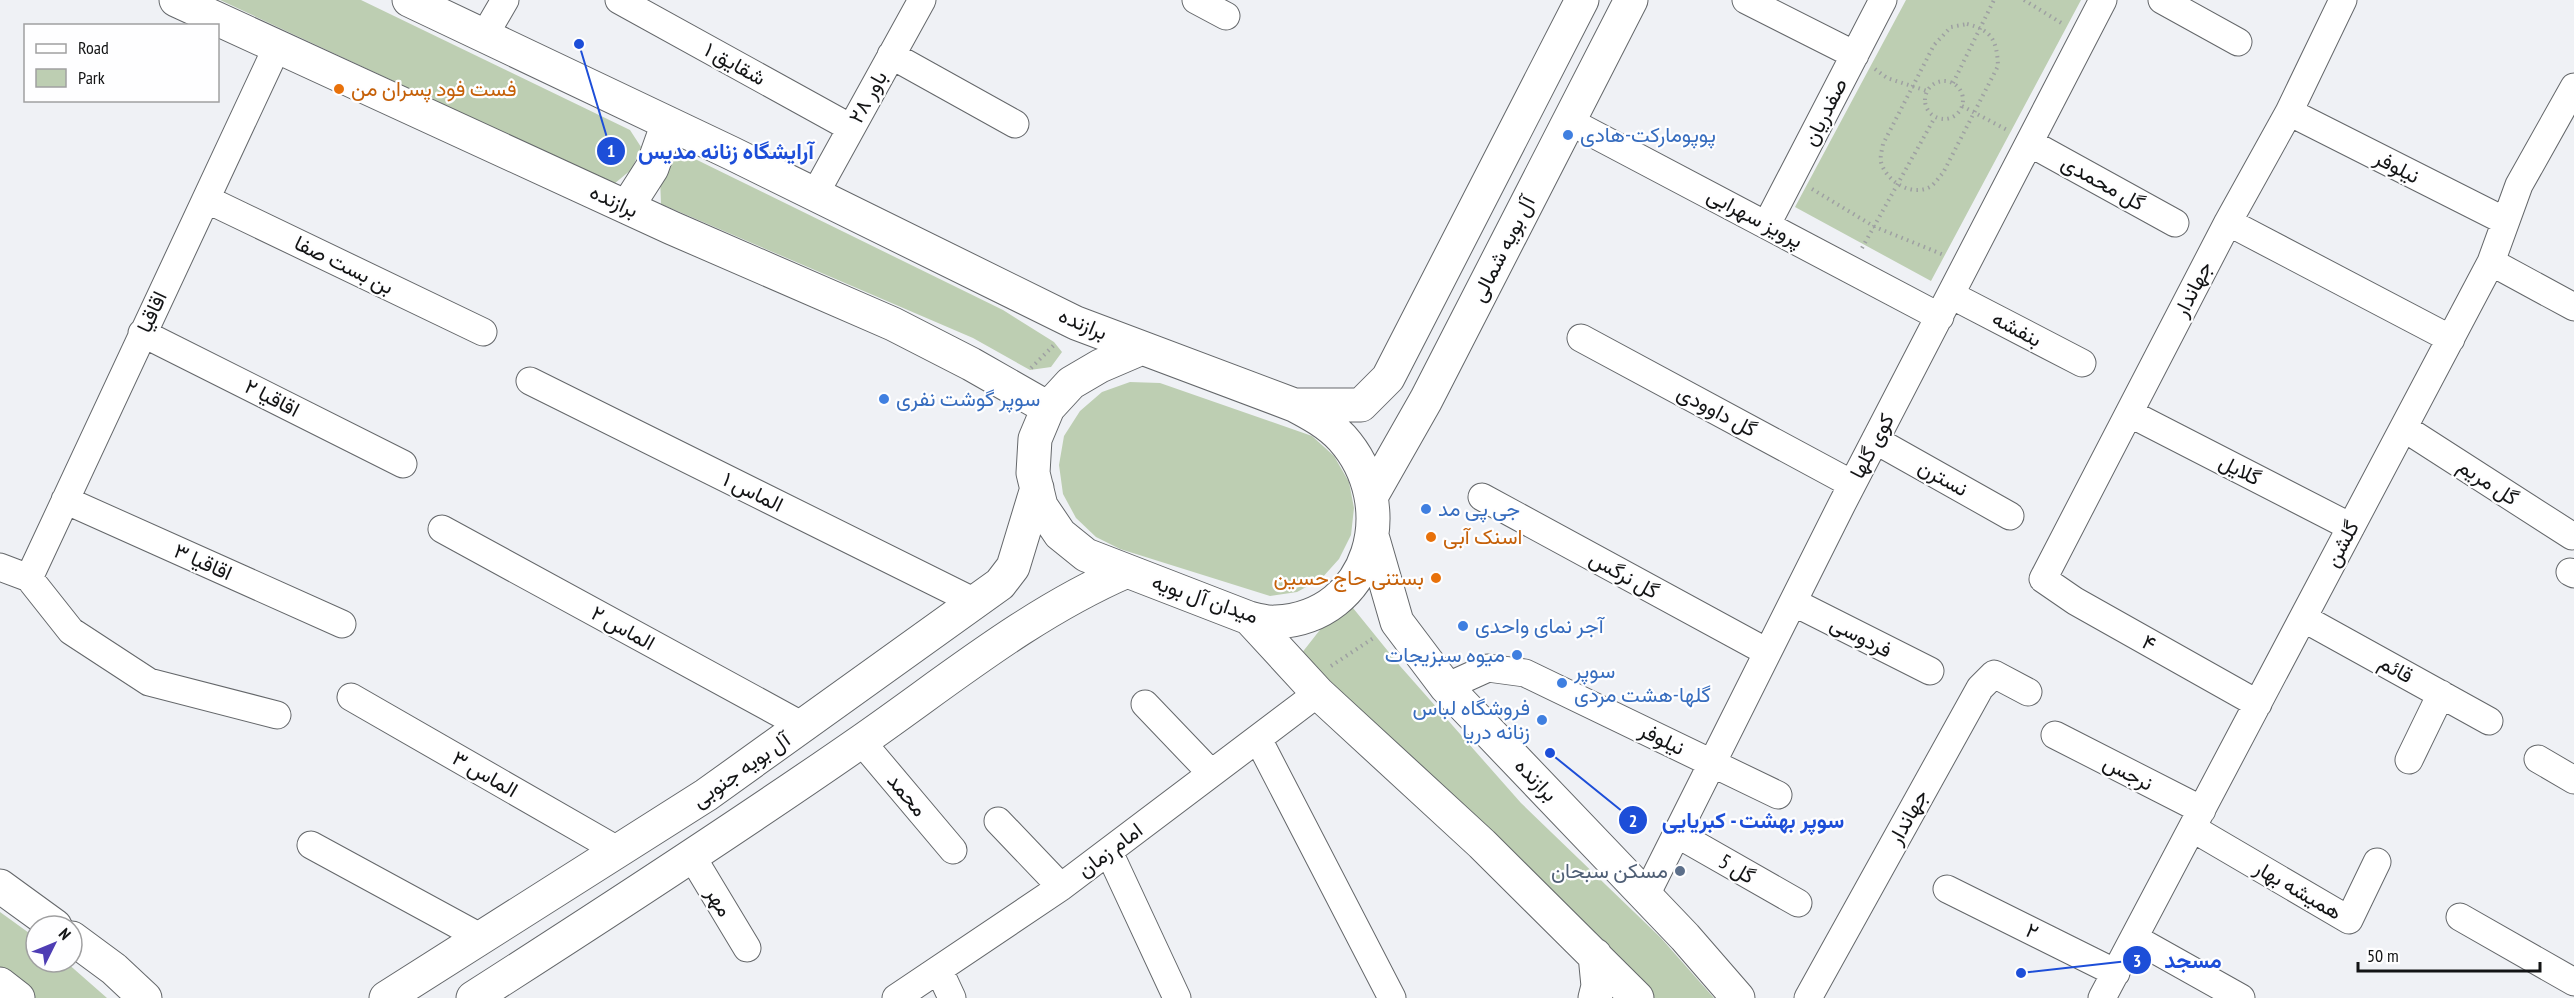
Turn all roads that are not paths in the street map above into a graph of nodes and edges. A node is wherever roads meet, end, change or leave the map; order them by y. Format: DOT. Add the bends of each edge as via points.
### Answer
graph roads {
  1 [pos="176,0"];
  2 [pos="409,0"];
  3 [pos="505,0"];
  4 [pos="619,0"];
  5 [pos="922,0"];
  6 [pos="1196,0"];
  7 [pos="1582,0"];
  8 [pos="1631,0"];
  9 [pos="1746,0"];
  10 [pos="1883,0"];
  11 [pos="2103,0"];
  12 [pos="2162,0"];
  13 [pos="2343,0"];
  14 [pos="1226,16"];
  15 [pos="484,36"];
  16 [pos="2238,42"];
  17 [pos="277,47"];
  18 [pos="891,55"];
  19 [pos="1855,55"];
  20 [pos="2574,87"];
  21 [pos="2289,112"];
  22 [pos="1569,121"];
  23 [pos="668,123"];
  24 [pos="1015,124"];
  25 [pos="851,128"];
  26 [pos="2031,143"];
  27 [pos="815,194"];
  28 [pos="206,199"];
  29 [pos="627,207"];
  30 [pos="2505,221"];
  31 [pos="2228,222"];
  32 [pos="2175,223"];
  33 [pos="1767,224"];
  34 [pos="2491,262"];
  35 [pos="1946,306"];
  36 [pos="2574,307"];
  37 [pos="483,332"];
  38 [pos="142,333"];
  39 [pos="1581,338"];
  40 [pos="2451,339"];
  41 [pos="1142,348"];
  42 [pos="2082,363"];
  43 [pos="530,381"];
  44 [pos="1293,405"];
  45 [pos="1048,408"];
  46 [pos="2129,413"];
  47 [pos="2404,428"];
  48 [pos="1875,440"];
  49 [pos="403,464"];
  50 [pos="1852,484"];
  51 [pos="1037,488"];
  52 [pos="1372,495"];
  53 [pos="1482,497"];
  54 [pos="65,500"];
  55 [pos="2010,516"];
  56 [pos="2352,527"];
  57 [pos="442,529"];
  58 [pos="2572,536"];
  59 [pos="1372,539"];
  60 [pos="0,567"];
  61 [pos="1127,571"];
  62 [pos="28,578"];
  63 [pos="2043,579"];
  64 [pos="975,602"];
  65 [pos="1792,602"];
  66 [pos="1248,618"];
  67 [pos="2303,618"];
  68 [pos="342,624"];
  69 [pos="1767,652"];
  70 [pos="1930,671"];
  71 [pos="1313,687"];
  72 [pos="1446,687"];
  73 [pos="2028,692"];
  74 [pos="2441,694"];
  75 [pos="351,697"];
  76 [pos="1145,704"];
  77 [pos="2258,704"];
  78 [pos="277,715"];
  79 [pos="2489,721"];
  80 [pos="803,726"];
  81 [pos="2055,735"];
  82 [pos="1258,739"];
  83 [pos="861,741"];
  84 [pos="2538,759"];
  85 [pos="2409,760"];
  86 [pos="1712,764"];
  87 [pos="1211,773"];
  88 [pos="2574,780"];
  89 [pos="1778,795"];
  90 [pos="2197,819"];
  91 [pos="998,821"];
  92 [pos="1677,834"];
  93 [pos="311,845"];
  94 [pos="953,850"];
  95 [pos="619,851"];
  96 [pos="1109,852"];
  97 [pos="691,855"];
  98 [pos="2377,862"];
  99 [pos="0,886"];
  100 [pos="1061,887"];
  101 [pos="1947,889"];
  102 [pos="1646,895"];
  103 [pos="1798,903"];
  104 [pos="38,914"];
  105 [pos="2460,917"];
  106 [pos="482,938"];
  107 [pos="2134,938"];
  108 [pos="84,947"];
  109 [pos="747,948"];
  110 [pos="1594,955"];
  111 [pos="939,970"];
  112 [pos="2116,973"];
  113 [pos="2574,982"];
  114 [pos="0,984"];
  115 [pos="18,998"];
  116 [pos="145,998"];
  117 [pos="386,998"];
  118 [pos="473,998"];
  119 [pos="896,998"];
  120 [pos="952,998"];
  121 [pos="1177,998"];
  122 [pos="1392,998"];
  123 [pos="1595,998"];
  124 [pos="1637,998"];
  125 [pos="1738,998"];
  126 [pos="1808,998"];
  127 [pos="2102,998"];
  128 [pos="2241,998"];
  1 -- 17 [label="main road, برازنده"];
  2 -- 15 [label="main road, برازنده"];
  3 -- 15 [label="street"];
  4 -- 25 [label="street, شقایق ۱"];
  5 -- 18 [label="street, باور ۲۸"];
  6 -- 14 [label="street"];
  7 -- 44 [label="main road, آل بویه شمالی" via="1388,378 1361,405"];
  8 -- 22 [label="main road, آل بویه شمالی"];
  9 -- 19 [label="street"];
  10 -- 19 [label="street, صفدریان"];
  11 -- 26 [label="street, کوی گلها"];
  12 -- 16 [label="street"];
  13 -- 21 [label="street, جهاندار"];
  15 -- 23 [label="main road, برازنده"];
  17 -- 28 [label="street, اقاقیا"];
  17 -- 29 [label="main road, برازنده"];
  18 -- 24 [label="street"];
  18 -- 25 [label="street, باور ۲۸"];
  19 -- 33 [label="street, صفدریان"];
  20 -- 30 [label="street, گلشن" via="2519,185"];
  21 -- 30 [label="street, نیلوفر"];
  21 -- 31 [label="street, جهاندار"];
  22 -- 33 [label="street, پرویز سهرابی"];
  22 -- 52 [label="main road, آل بویه شمالی" via="1426,400"];
  23 -- 27 [label="main road, برازنده"];
  23 -- 29 [label="main road" via="652,168"];
  25 -- 27 [label="street, باور ۲۸"];
  26 -- 32 [label="street, گل محمدی"];
  26 -- 35 [label="street, کوی گلها"];
  27 -- 41 [label="main road, برازنده" via="1076,323"];
  28 -- 37 [label="street, بن بست صفا"];
  28 -- 38 [label="street, اقاقیا"];
  29 -- 45 [label="main road, برازنده" via="892,324 971,363"];
  30 -- 34 [label="street, گلشن"];
  31 -- 40 [label="street"];
  31 -- 46 [label="street, جهاندار"];
  33 -- 35 [label="street, پرویز سهرابی" via="1850,269"];
  34 -- 36 [label="street"];
  34 -- 40 [label="street, گلشن"];
  35 -- 42 [label="street, بنفشه"];
  35 -- 48 [label="street, کوی گلها"];
  38 -- 49 [label="street, اقاقیا ۲"];
  38 -- 54 [label="street, اقاقیا"];
  39 -- 50 [label="street, گل داوودی"];
  40 -- 47 [label="street, گلشن"];
  41 -- 44 [label="main road, میدان آل بویه"];
  41 -- 45 [label="main road, میدان آل بویه" via="1071,383"];
  43 -- 64 [label="street, الماس ۱"];
  44 -- 52 [label="main road, میدان آل بویه" via="1326,423 1343,439 1365,474"];
  45 -- 51 [label="main road, میدان آل بویه" via="1035,439 1033,473"];
  46 -- 56 [label="street, گلایل"];
  46 -- 63 [label="street, جهاندار"];
  47 -- 56 [label="street, گلشن"];
  47 -- 58 [label="street, گل مریم"];
  48 -- 50 [label="street, کوی گلها"];
  48 -- 55 [label="street, نسترن"];
  50 -- 65 [label="street, کوی گلها"];
  51 -- 61 [label="main road, میدان آل بویه" via="1041,506 1060,534 1086,555"];
  51 -- 64 [label="main road, آل بویه جنوبی" via="1013,567 1000,584"];
  52 -- 59 [label="main road, میدان آل بویه"];
  53 -- 69 [label="street, گل نرگس"];
  54 -- 62 [label="street, اقاقیا"];
  54 -- 68 [label="street, اقاقیا ۳"];
  56 -- 67 [label="street, گلشن"];
  57 -- 80 [label="street, الماس ۲"];
  59 -- 66 [label="main road, میدان آل بویه" via="1365,561 1338,598 1297,619 1274,622"];
  59 -- 72 [label="main road, برازنده" via="1397,622"];
  60 -- 62 [label="street"];
  61 -- 66 [label="main road, میدان آل بویه"];
  61 -- 83 [label="main road, آل بویه جنوبی" via="1029,622"];
  62 -- 78 [label="street" via="71,631 149,682"];
  63 -- 77 [label="street, ۴"];
  64 -- 80 [label="main road, آل بویه جنوبی"];
  65 -- 69 [label="street, کوی گلها"];
  65 -- 70 [label="street, فردوسی"];
  66 -- 71 [label="main road"];
  67 -- 74 [label="street, قائم"];
  67 -- 77 [label="street, گلشن"];
  69 -- 86 [label="street, کوی گلها"];
  71 -- 82 [label="street, امام زمان"];
  71 -- 110 [label="main road" via="1482,844"];
  72 -- 86 [label="street, نیلوفر" via="1488,668 1525,673"];
  72 -- 102 [label="main road, برازنده"];
  73 -- 126 [label="street, جهاندار" via="1994,674 1980,688"];
  74 -- 79 [label="street, قائم"];
  74 -- 85 [label="street"];
  75 -- 95 [label="street, الماس ۳"];
  76 -- 87 [label="street"];
  77 -- 90 [label="street, گلشن"];
  80 -- 95 [label="main road, آل بویه جنوبی"];
  81 -- 90 [label="street, نرجس"];
  82 -- 87 [label="street, امام زمان"];
  82 -- 122 [label="street"];
  83 -- 94 [label="street, محمد"];
  83 -- 97 [label="main road, آل بویه جنوبی"];
  84 -- 88 [label="street"];
  86 -- 89 [label="street"];
  86 -- 92 [label="street, کوی گلها"];
  87 -- 96 [label="street, امام زمان"];
  90 -- 98 [label="street, همیشه بهار" via="2349,920"];
  90 -- 107 [label="street, گلشن"];
  91 -- 100 [label="street"];
  92 -- 102 [label="street, کوی گلها"];
  92 -- 103 [label="street, گل 5"];
  93 -- 106 [label="street"];
  95 -- 106 [label="main road, آل بویه جنوبی"];
  96 -- 100 [label="street, امام زمان"];
  96 -- 121 [label="street"];
  97 -- 109 [label="street, مهر"];
  97 -- 118 [label="main road, آل بویه جنوبی"];
  99 -- 104 [label="main road"];
  100 -- 111 [label="street, امام زمان"];
  101 -- 112 [label="street, ۲"];
  102 -- 125 [label="main road, برازنده"];
  105 -- 113 [label="street"];
  106 -- 117 [label="main road, آل بویه جنوبی"];
  107 -- 112 [label="street, گلشن"];
  107 -- 128 [label="street"];
  108 -- 116 [label="main road"];
  110 -- 123 [label="main road" via="1598,986"];
  110 -- 124 [label="main road"];
  111 -- 119 [label="street, امام زمان"];
  111 -- 120 [label="street"];
  112 -- 127 [label="street, گلشن"];
  114 -- 115 [label="main road"];
}
